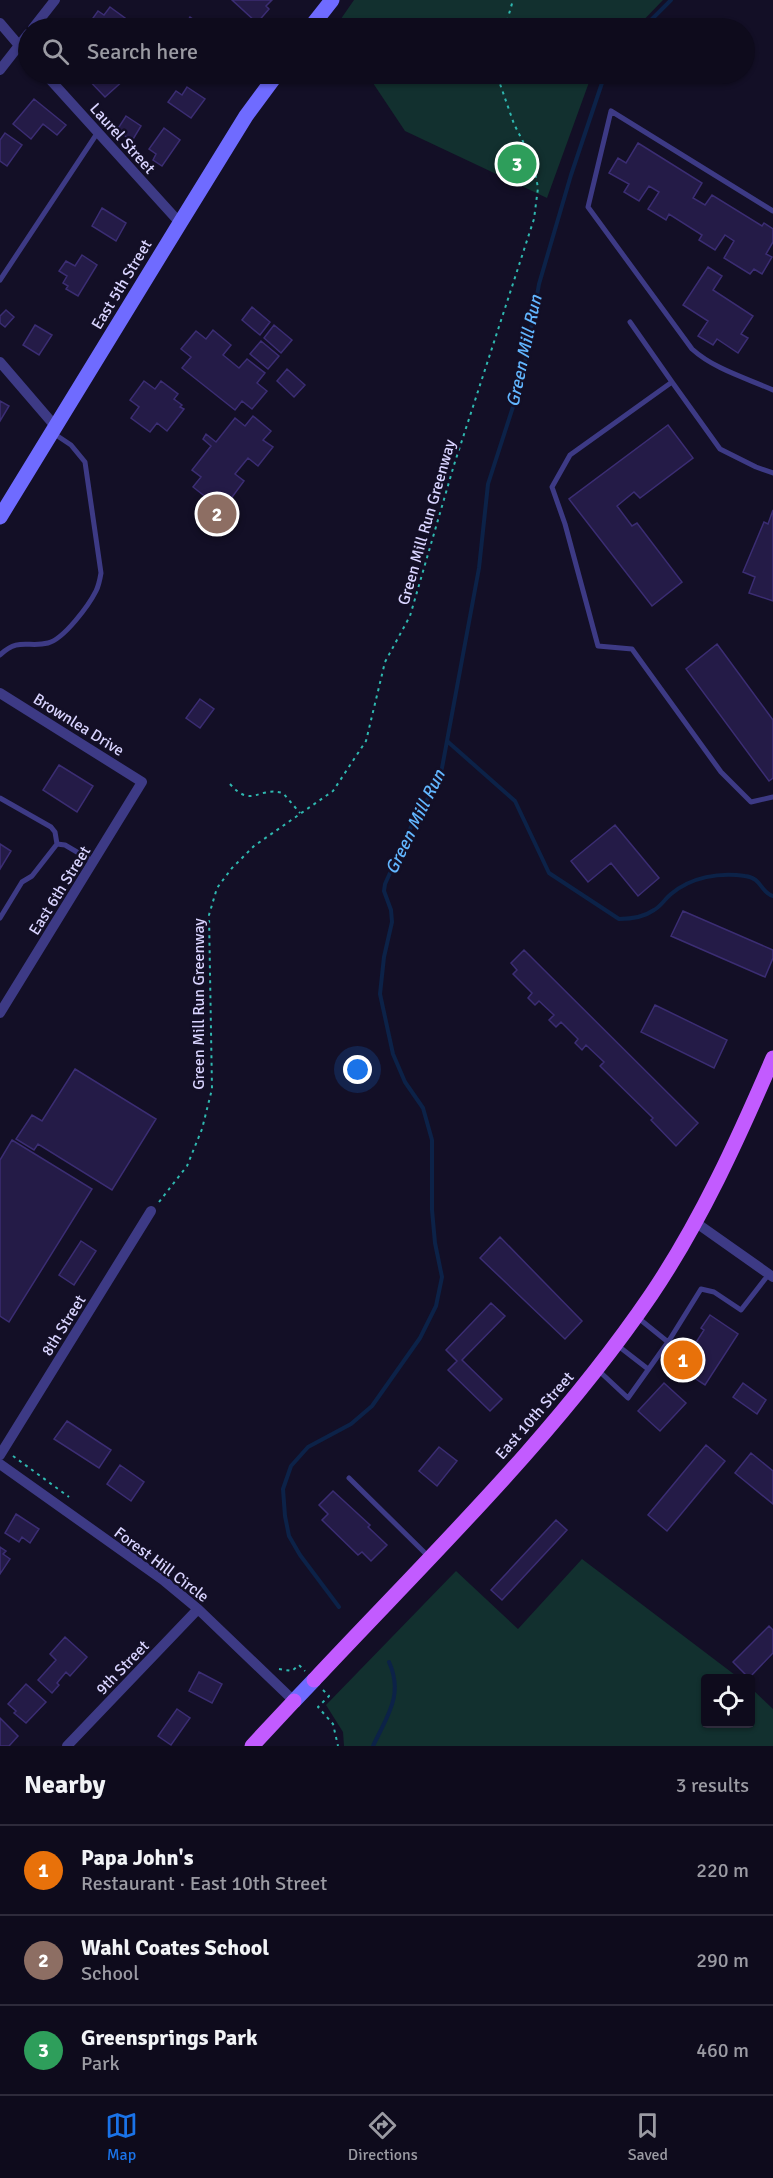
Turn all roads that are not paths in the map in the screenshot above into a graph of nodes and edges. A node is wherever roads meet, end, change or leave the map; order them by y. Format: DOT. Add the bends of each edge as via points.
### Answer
graph roads {
  1 [pos="55,0"];
  2 [pos="332,0"];
  3 [pos="41,18"];
  4 [pos="318,18"];
  5 [pos="0,23"];
  6 [pos="18,44"];
  7 [pos="18,48"];
  8 [pos="0,70"];
  9 [pos="54,84"];
  10 [pos="270,84"];
  11 [pos="98,132"];
  12 [pos="773,210"];
  13 [pos="180,223"];
  14 [pos="0,280"];
  15 [pos="630,322"];
  16 [pos="0,362"];
  17 [pos="672,382"];
  18 [pos="773,390"];
  19 [pos="53,429"];
  20 [pos="773,473"];
  21 [pos="0,517"];
  22 [pos="0,655"];
  23 [pos="0,693"];
  24 [pos="142,782"];
  25 [pos="773,797"];
  26 [pos="0,798"];
  27 [pos="57,844"];
  28 [pos="94,862"];
  29 [pos="0,918"];
  30 [pos="1,1008"];
  31 [pos="773,1058"];
  32 [pos="151,1211"];
  33 [pos="695,1222"];
  34 [pos="771,1275"];
  35 [pos="636,1316"];
  36 [pos="668,1342"];
  37 [pos="616,1344"];
  38 [pos="597,1369"];
  39 [pos="648,1369"];
  40 [pos="0,1455"];
  41 [pos="0,1464"];
  42 [pos="349,1478"];
  43 [pos="429,1557"];
  44 [pos="198,1609"];
  45 [pos="294,1701"];
  46 [pos="67,1746"];
  47 [pos="252,1746"];
  1 -- 3 [label="street"];
  2 -- 4 [label="main road"];
  5 -- 6 [label="street"];
  7 -- 8 [label="street"];
  9 -- 11 [label="street, Laurel Street"];
  10 -- 13 [label="main road, East 5th Street"];
  11 -- 13 [label="street, Laurel Street"];
  11 -- 14 [label="lane"];
  12 -- 18 [label="lane" via="611,111 588,207 692,349 714,364"];
  13 -- 19 [label="main road, East 5th Street"];
  15 -- 17 [label="lane"];
  16 -- 19 [label="street"];
  17 -- 20 [label="lane" via="720,449"];
  17 -- 25 [label="lane" via="570,455 552,487 598,646 632,649 721,772 751,802"];
  19 -- 21 [label="main road, East 5th Street"];
  19 -- 22 [label="lane" via="85,462 101,573 99,584 67,631 47,644 21,643"];
  23 -- 24 [label="street, Brownlea Drive"];
  24 -- 28 [label="street, East 6th Street"];
  26 -- 27 [label="lane" via="51,828"];
  27 -- 28 [label="lane"];
  27 -- 29 [label="lane" via="32,876 22,882"];
  28 -- 30 [label="street, East 6th Street"];
  31 -- 33 [label="main road, East 10th Street"];
  32 -- 40 [label="street, 8th Street"];
  33 -- 34 [label="street"];
  33 -- 35 [label="main road, East 10th Street"];
  34 -- 36 [label="lane" via="741,1310 714,1292 701,1289"];
  35 -- 36 [label="lane"];
  35 -- 37 [label="main road, East 10th Street"];
  36 -- 39 [label="lane"];
  37 -- 38 [label="main road, East 10th Street"];
  37 -- 39 [label="lane"];
  38 -- 39 [label="lane" via="628,1398"];
  38 -- 43 [label="main road, East 10th Street" via="523,1457"];
  41 -- 44 [label="street, Forest Hill Circle"];
  42 -- 43 [label="lane"];
  43 -- 45 [label="main road, East 10th Street"];
  44 -- 45 [label="street, Forest Hill Circle"];
  44 -- 46 [label="street, 9th Street"];
  45 -- 47 [label="main road, East 10th Street"];
}
